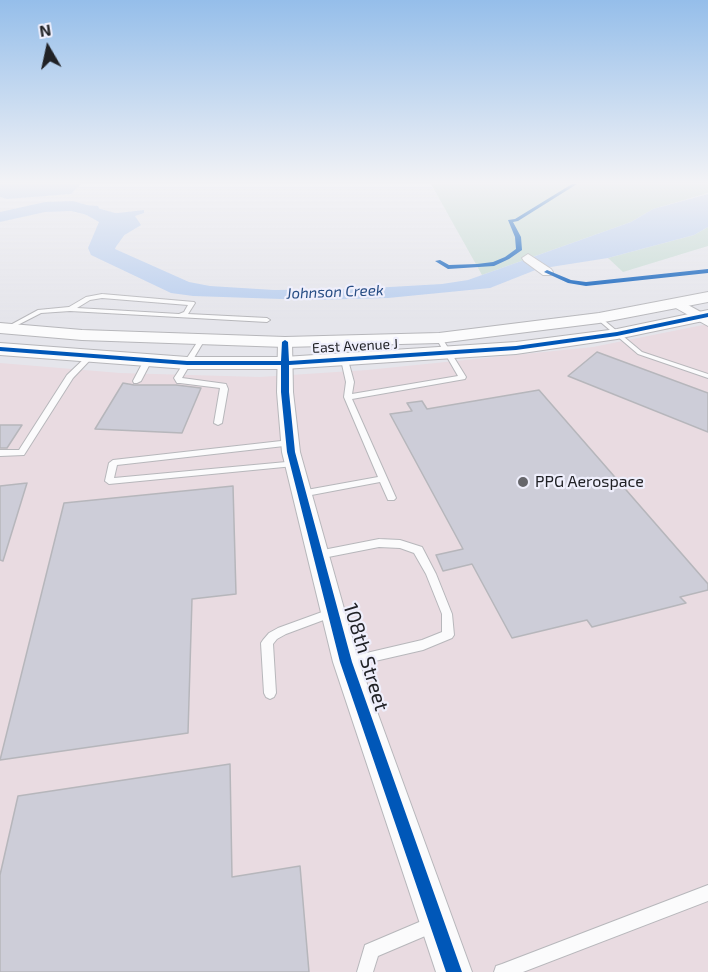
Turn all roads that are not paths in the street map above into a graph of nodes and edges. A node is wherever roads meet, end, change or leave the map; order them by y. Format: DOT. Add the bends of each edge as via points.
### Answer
graph roads {
  1 [pos="528,258"];
  2 [pos="547,272"];
  3 [pos="708,297"];
  4 [pos="679,304"];
  5 [pos="70,309"];
  6 [pos="180,316"];
  7 [pos="599,318"];
  8 [pos="705,318"];
  9 [pos="267,320"];
  10 [pos="2,332"];
  11 [pos="617,334"];
  12 [pos="201,340"];
  13 [pos="285,342"];
  14 [pos="443,346"];
  15 [pos="0,349"];
  16 [pos="342,351"];
  17 [pos="89,357"];
  18 [pos="148,360"];
  19 [pos="187,363"];
  20 [pos="284,363"];
  21 [pos="708,376"];
  22 [pos="136,381"];
  23 [pos="348,397"];
  24 [pos="218,423"];
  25 [pos="290,444"];
  26 [pos="0,453"];
  27 [pos="294,463"];
  28 [pos="382,479"];
  29 [pos="301,494"];
  30 [pos="391,498"];
  31 [pos="318,555"];
  32 [pos="333,612"];
  33 [pos="346,662"];
  34 [pos="270,693"];
  35 [pos="708,893"];
  36 [pos="437,922"];
  37 [pos="365,972"];
  38 [pos="454,972"];
  39 [pos="502,972"];
  1 -- 2 [label="street"];
  3 -- 4 [label="street, East Avenue J"];
  4 -- 7 [label="street, East Avenue J"];
  4 -- 8 [label="street"];
  5 -- 6 [label="lane"];
  5 -- 6 [label="lane" via="88,298 102,296 192,303"];
  5 -- 10 [label="lane" via="40,311"];
  6 -- 9 [label="lane"];
  7 -- 11 [label="lane"];
  7 -- 14 [label="street, East Avenue J"];
  8 -- 11 [label="street, East Avenue J"];
  10 -- 12 [label="street, East Avenue J"];
  11 -- 14 [label="street, East Avenue J" via="516,348"];
  11 -- 21 [label="lane" via="640,353"];
  12 -- 13 [label="street, East Avenue J"];
  12 -- 19 [label="lane"];
  13 -- 16 [label="street, East Avenue J"];
  13 -- 20 [label="street, 108th Street"];
  14 -- 16 [label="street, East Avenue J"];
  14 -- 23 [label="lane" via="462,376"];
  15 -- 17 [label="street, East Avenue J"];
  16 -- 20 [label="street, East Avenue J"];
  16 -- 23 [label="lane" via="350,382"];
  17 -- 18 [label="street, East Avenue J"];
  17 -- 26 [label="lane" via="70,377 21,453"];
  18 -- 19 [label="street, East Avenue J"];
  18 -- 22 [label="lane"];
  19 -- 20 [label="street, East Avenue J"];
  19 -- 24 [label="lane" via="180,381 223,386"];
  20 -- 25 [label="street, 108th Street"];
  23 -- 28 [label="lane"];
  25 -- 27 [label="street, 108th Street"];
  25 -- 27 [label="lane" via="113,463 109,482"];
  27 -- 29 [label="street, 108th Street"];
  28 -- 29 [label="lane"];
  28 -- 30 [label="lane"];
  29 -- 31 [label="street, 108th Street"];
  31 -- 32 [label="street, 108th Street"];
  31 -- 33 [label="lane" via="379,543 418,550 447,614 448,635 423,645"];
  32 -- 33 [label="street, 108th Street"];
  32 -- 34 [label="lane" via="282,631 267,643"];
  33 -- 36 [label="street, 108th Street"];
  35 -- 39 [label="lane"];
  36 -- 37 [label="lane" via="371,951"];
  36 -- 38 [label="street, 108th Street"];
}
